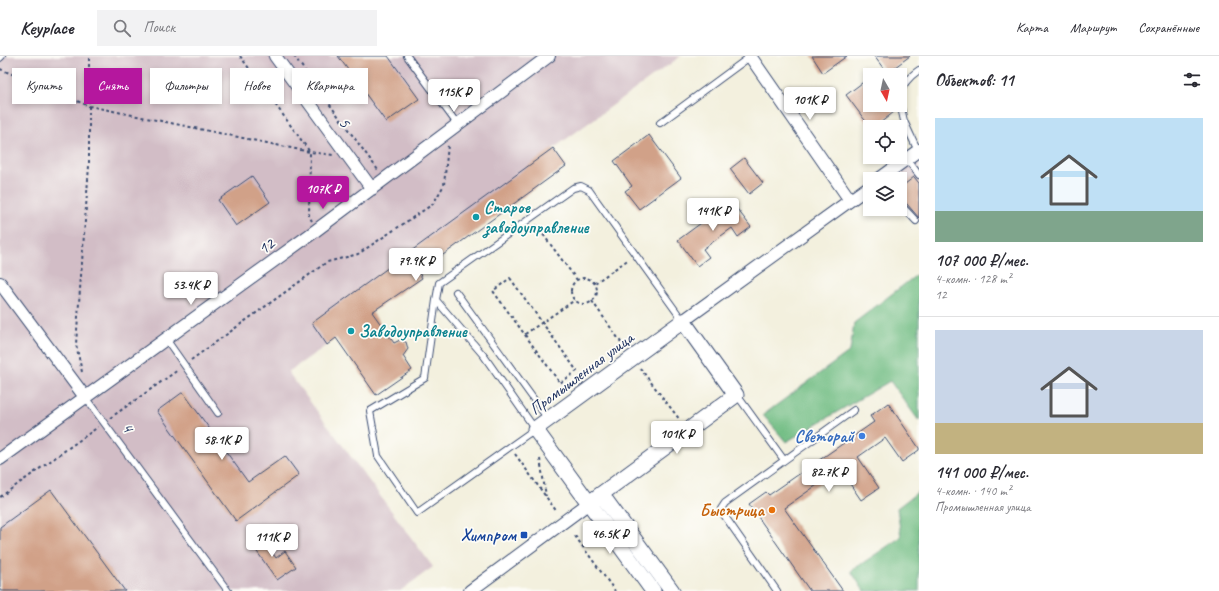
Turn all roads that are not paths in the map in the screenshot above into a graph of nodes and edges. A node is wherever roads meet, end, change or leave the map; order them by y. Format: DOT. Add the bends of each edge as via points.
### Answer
graph roads {
  1 [pos="275,56"];
  2 [pos="407,56"];
  3 [pos="549,56"];
  4 [pos="750,56"];
  5 [pos="919,70"];
  6 [pos="907,81"];
  7 [pos="902,112"];
  8 [pos="660,123"];
  9 [pos="453,128"];
  10 [pos="918,151"];
  11 [pos="907,159"];
  12 [pos="900,164"];
  13 [pos="889,172"];
  14 [pos="919,175"];
  15 [pos="372,189"];
  16 [pos="863,191"];
  17 [pos="850,200"];
  18 [pos="907,211"];
  19 [pos="916,220"];
  20 [pos="0,282"];
  21 [pos="456,292"];
  22 [pos="436,300"];
  23 [pos="683,322"];
  24 [pos="166,339"];
  25 [pos="736,395"];
  26 [pos="85,397"];
  27 [pos="854,410"];
  28 [pos="218,413"];
  29 [pos="548,419"];
  30 [pos="535,429"];
  31 [pos="0,459"];
  32 [pos="784,460"];
  33 [pos="601,494"];
  34 [pos="589,503"];
  35 [pos="228,591"];
  36 [pos="470,591"];
  37 [pos="653,591"];
  38 [pos="672,591"];
  39 [pos="777,591"];
  1 -- 15 [label="street, 5"];
  2 -- 9 [label="lane"];
  3 -- 9 [label="street, 12"];
  4 -- 8 [label="lane"];
  4 -- 17 [label="street"];
  5 -- 6 [label="lane"];
  7 -- 10 [label="lane"];
  9 -- 15 [label="street, 12"];
  10 -- 11 [label="street"];
  11 -- 14 [label="lane"];
  12 -- 13 [label="street"];
  15 -- 24 [label="street, 12"];
  16 -- 17 [label="street, Промышленная улица"];
  17 -- 23 [label="street, Промышленная улица"];
  18 -- 19 [label="lane"];
  20 -- 26 [label="street, 4"];
  21 -- 29 [label="lane"];
  22 -- 23 [label="lane" via="439,283 574,188 581,186 588,190"];
  22 -- 30 [label="lane" via="484,356"];
  22 -- 30 [label="lane" via="425,378 370,411 378,456 417,513"];
  23 -- 25 [label="street"];
  23 -- 29 [label="street, Промышленная улица"];
  24 -- 26 [label="street, 12"];
  24 -- 28 [label="lane"];
  25 -- 32 [label="lane"];
  25 -- 33 [label="street"];
  26 -- 31 [label="street, 12"];
  26 -- 35 [label="lane, 4"];
  27 -- 32 [label="lane"];
  29 -- 30 [label="street, Промышленная улица"];
  30 -- 34 [label="street, Промышленная улица"];
  32 -- 39 [label="lane" via="725,503 721,509"];
  33 -- 34 [label="street"];
  33 -- 38 [label="street"];
  34 -- 36 [label="street"];
  34 -- 37 [label="street, Промышленная улица"];
}
